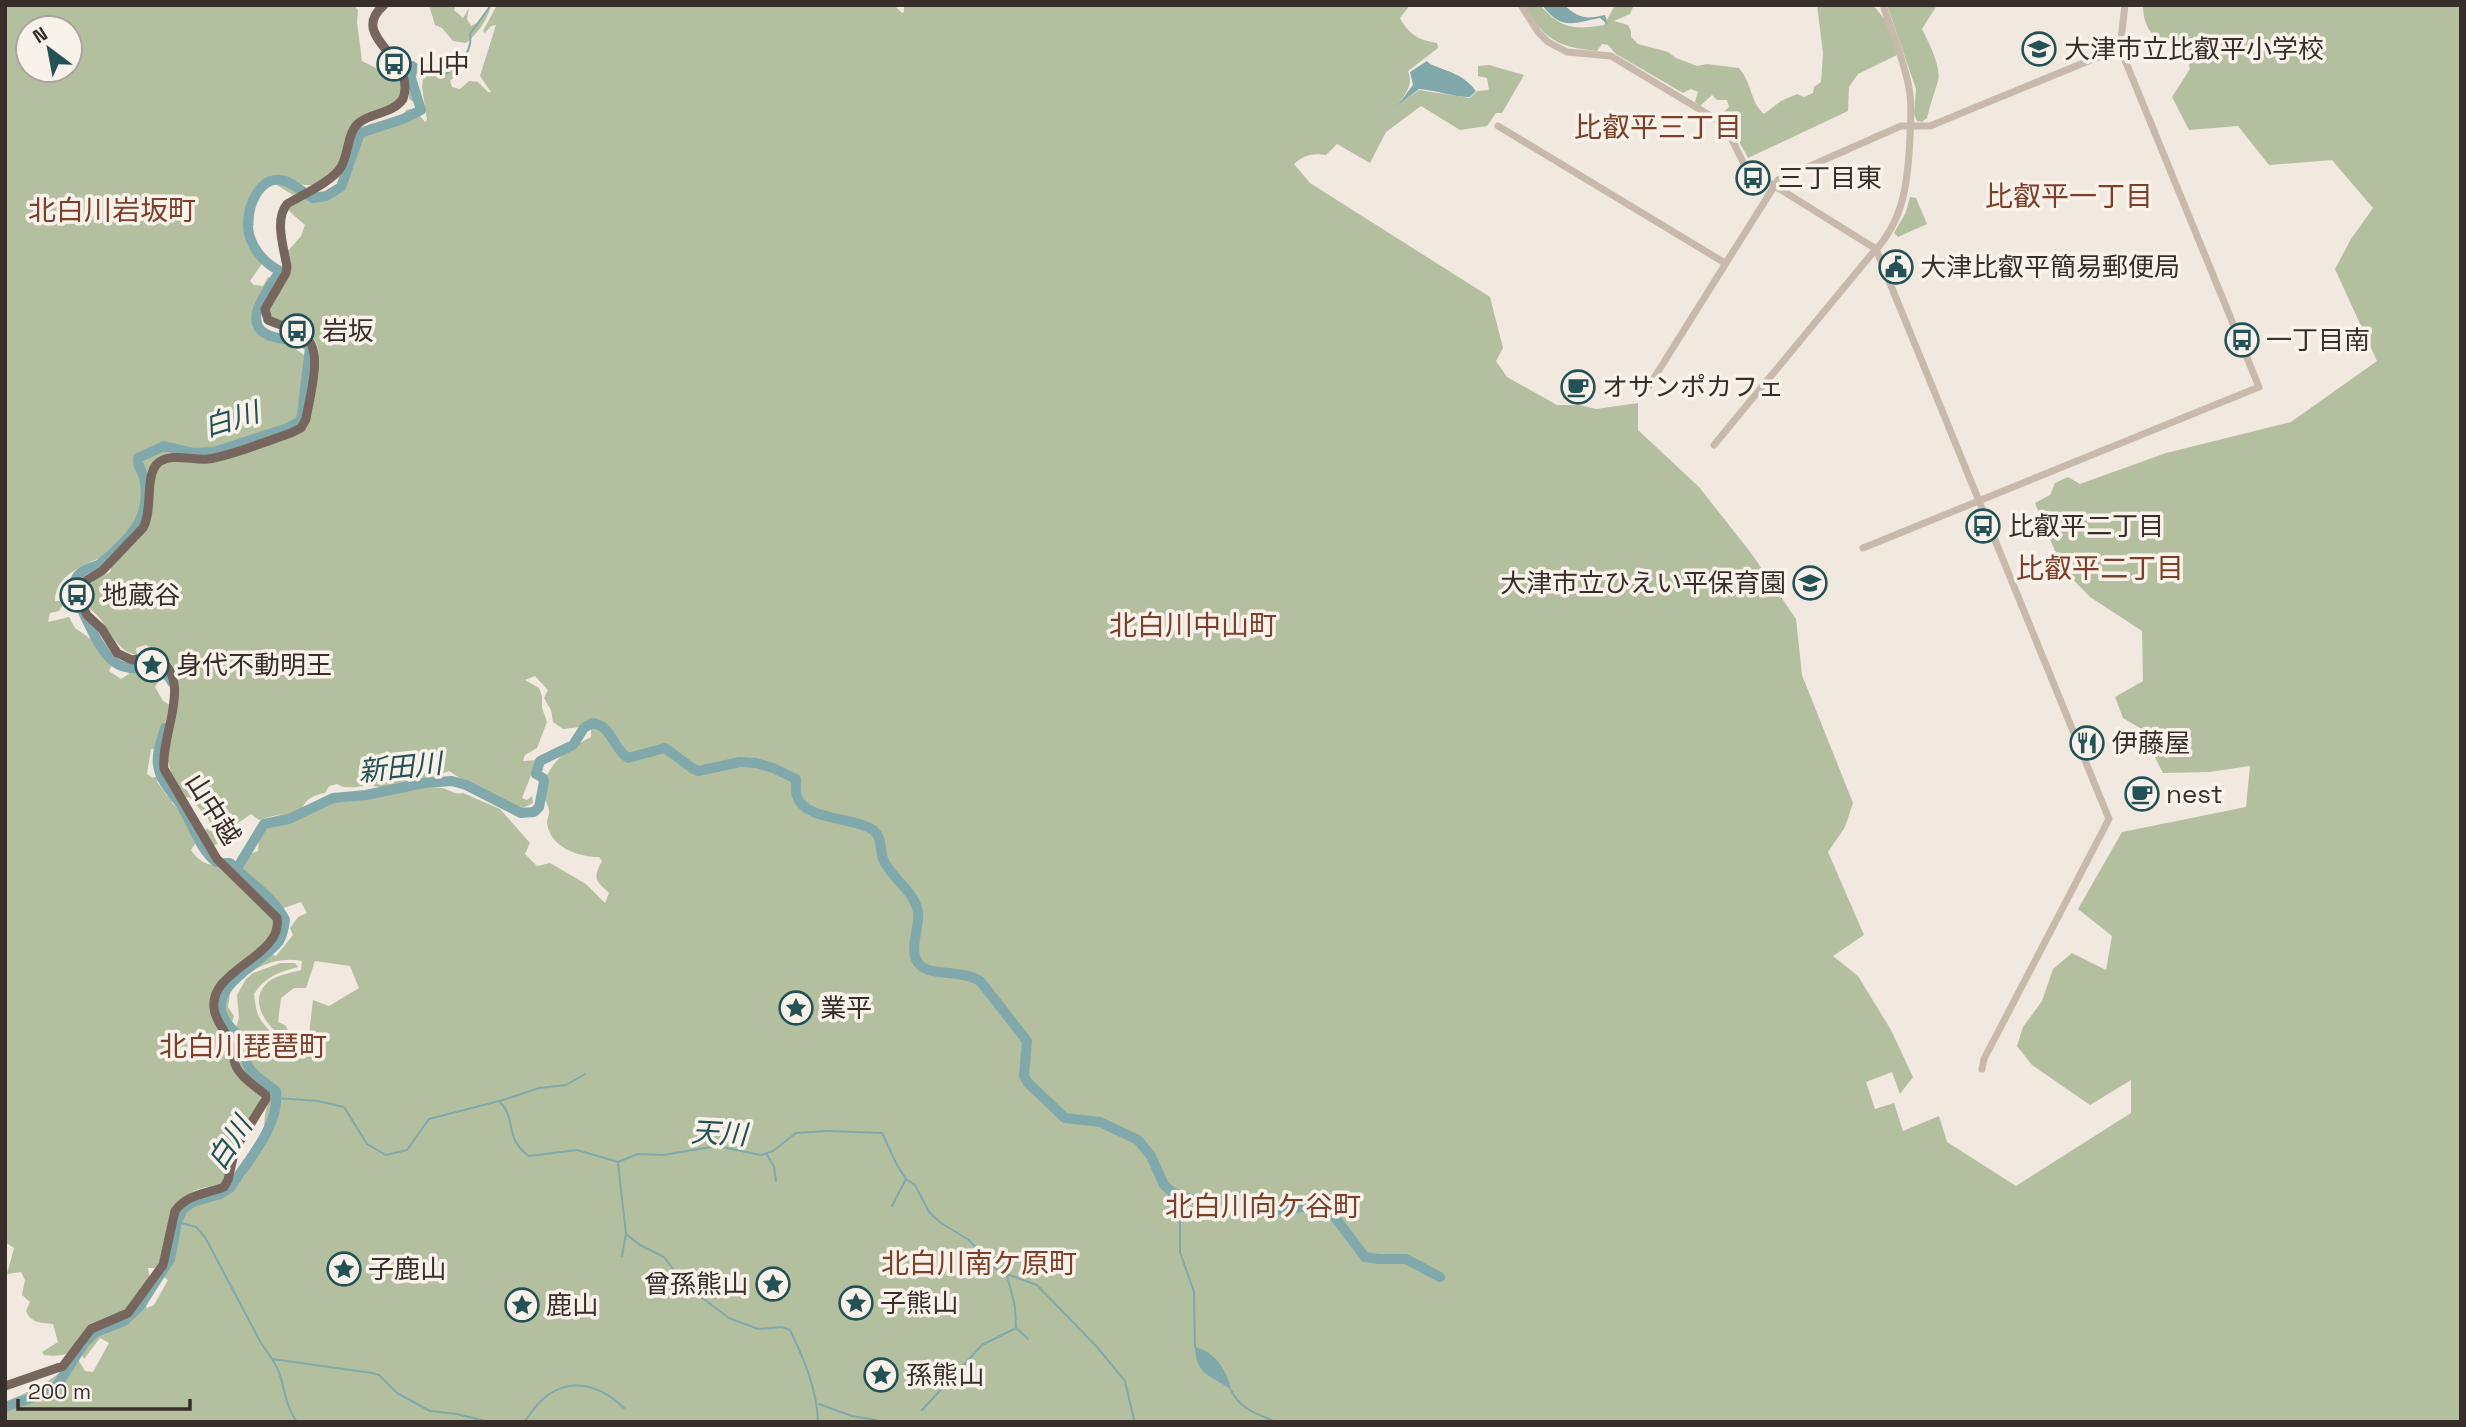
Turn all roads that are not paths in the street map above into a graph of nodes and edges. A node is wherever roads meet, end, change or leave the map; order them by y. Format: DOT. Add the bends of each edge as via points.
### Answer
graph roads {
  1 [pos="384,5"];
  2 [pos="1521,5"];
  3 [pos="1883,5"];
  4 [pos="2125,5"];
  5 [pos="2120,48"];
  6 [pos="1498,126"];
  7 [pos="1911,126"];
  8 [pos="1773,186"];
  9 [pos="1877,249"];
  10 [pos="1726,263"];
  11 [pos="1649,386"];
  12 [pos="1714,445"];
  13 [pos="1979,501"];
  14 [pos="1863,548"];
  15 [pos="1982,1069"];
  16 [pos="5,1386"];
  1 -- 16 [label="main road, 山中越" via="373,20 374,34 401,67 405,80 401,102 360,122 336,174 281,211 286,273 265,315 312,342 315,351 306,419 291,433 208,459 167,458 157,464 143,528 80,590 87,615 117,653 132,660 156,656 171,671 174,705 164,769 217,859 277,918 272,940 216,994 214,1012 240,1073 266,1099 235,1149 224,1187 191,1196 175,1211 163,1265 128,1313 91,1329 63,1366"];
  2 -- 8 [label="street" via="1548,42 1567,52 1611,56 1724,124 1746,168"];
  3 -- 7 [label="street" via="1910,89"];
  4 -- 5 [label="street"];
  5 -- 7 [label="street" via="1930,126"];
  5 -- 13 [label="street" via="2259,387"];
  6 -- 10 [label="street"];
  7 -- 8 [label="street" via="1901,126 1784,176"];
  7 -- 9 [label="street" via="1902,205"];
  8 -- 9 [label="street"];
  8 -- 10 [label="street"];
  9 -- 12 [label="street"];
  9 -- 13 [label="street"];
  10 -- 11 [label="street"];
  13 -- 14 [label="street"];
  13 -- 15 [label="street" via="2109,819"];
}
